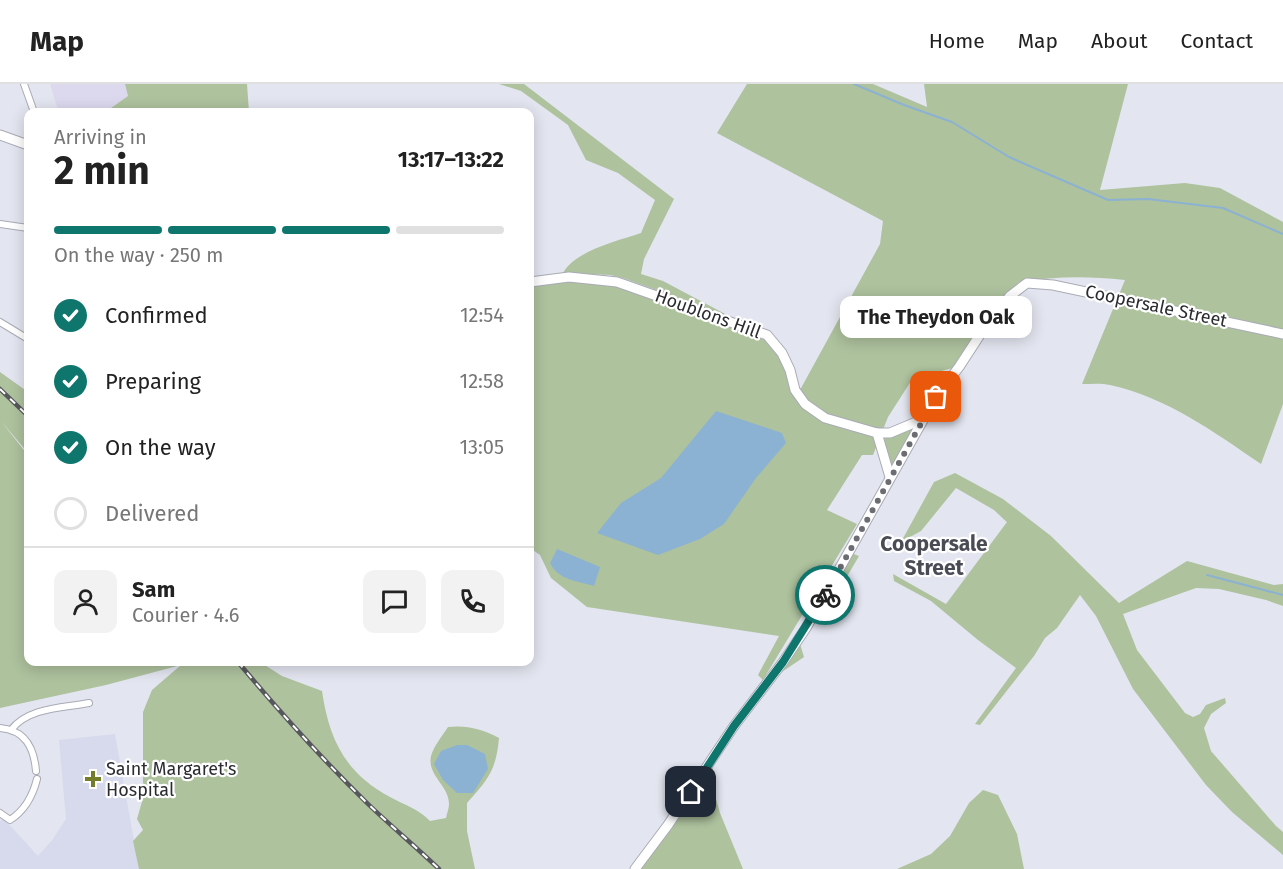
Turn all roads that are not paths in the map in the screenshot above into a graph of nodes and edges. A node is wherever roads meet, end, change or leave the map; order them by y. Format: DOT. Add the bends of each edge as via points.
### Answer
graph roads {
  1 [pos="24,84"];
  2 [pos="33,108"];
  3 [pos="0,135"];
  4 [pos="24,144"];
  5 [pos="0,224"];
  6 [pos="24,227"];
  7 [pos="534,281"];
  8 [pos="0,322"];
  9 [pos="1283,334"];
  10 [pos="24,337"];
  11 [pos="921,420"];
  12 [pos="877,433"];
  13 [pos="890,477"];
  14 [pos="90,703"];
  15 [pos="0,728"];
  16 [pos="11,729"];
  17 [pos="36,771"];
  18 [pos="37,779"];
  19 [pos="0,813"];
  20 [pos="635,869"];
  1 -- 2 [label="street"];
  3 -- 4 [label="street"];
  5 -- 6 [label="street"];
  7 -- 12 [label="street, Houblons Hill" via="569,277 617,282 767,335 782,353 795,390 806,404 825,418"];
  8 -- 10 [label="street"];
  9 -- 11 [label="street, Coopersale Street" via="1090,291 1027,283 1010,296 986,327"];
  11 -- 12 [label="street, Houblons Hill" via="890,433"];
  11 -- 13 [label="street"];
  12 -- 13 [label="street"];
  13 -- 20 [label="street" via="806,628"];
  14 -- 16 [label="street" via="31,714"];
  15 -- 16 [label="street"];
  16 -- 17 [label="street" via="32,747"];
  18 -- 19 [label="street" via="19,814 10,819"];
}
